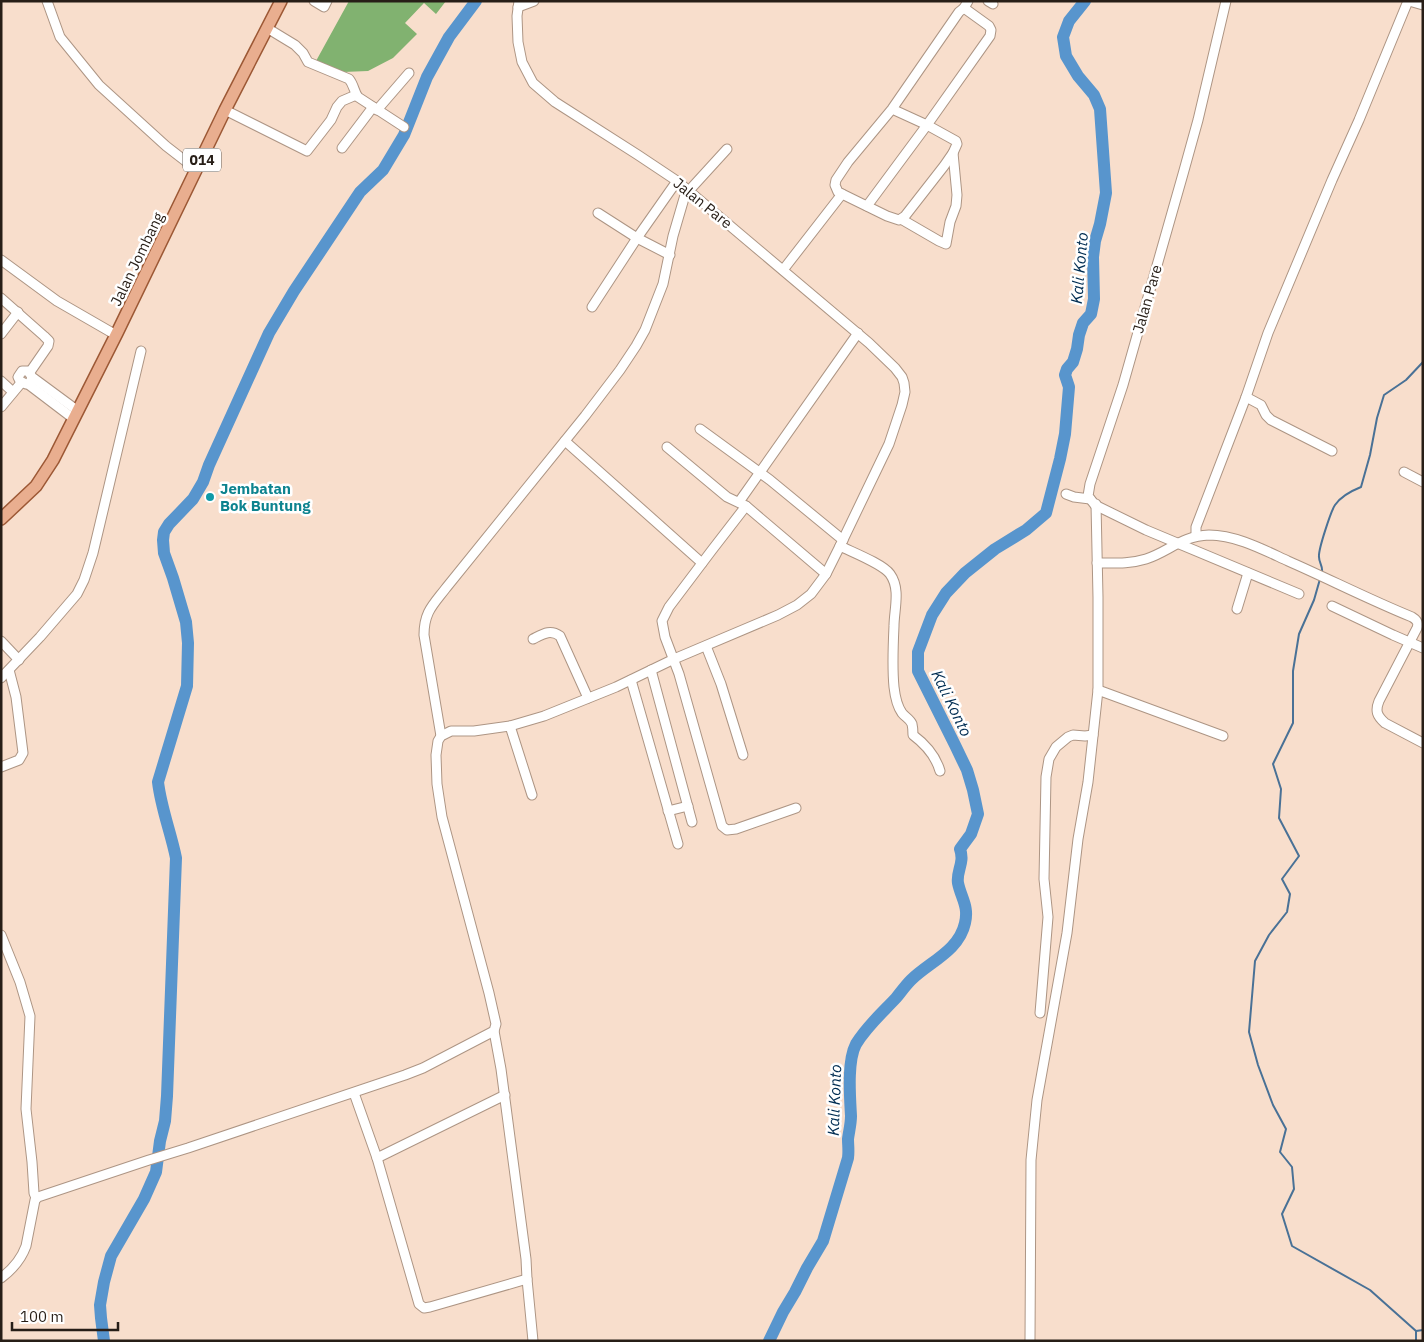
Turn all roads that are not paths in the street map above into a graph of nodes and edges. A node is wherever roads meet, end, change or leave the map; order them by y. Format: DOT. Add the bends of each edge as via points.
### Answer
graph roads {
  1 [pos="47,1"];
  2 [pos="281,1"];
  3 [pos="314,1"];
  4 [pos="327,1"];
  5 [pos="534,1"];
  6 [pos="1226,1"];
  7 [pos="1409,1"];
  8 [pos="518,4"];
  9 [pos="966,5"];
  10 [pos="1423,5"];
  11 [pos="267,28"];
  12 [pos="410,73"];
  13 [pos="356,95"];
  14 [pos="375,108"];
  15 [pos="892,109"];
  16 [pos="225,110"];
  17 [pos="927,125"];
  18 [pos="404,126"];
  19 [pos="342,148"];
  20 [pos="728,149"];
  21 [pos="953,153"];
  22 [pos="197,170"];
  23 [pos="677,181"];
  24 [pos="688,191"];
  25 [pos="842,194"];
  26 [pos="867,206"];
  27 [pos="598,214"];
  28 [pos="901,219"];
  29 [pos="637,238"];
  30 [pos="670,256"];
  31 [pos="1,260"];
  32 [pos="783,270"];
  33 [pos="1,298"];
  34 [pos="592,307"];
  35 [pos="18,312"];
  36 [pos="858,333"];
  37 [pos="1,334"];
  38 [pos="117,334"];
  39 [pos="141,351"];
  40 [pos="28,379"];
  41 [pos="1,381"];
  42 [pos="14,392"];
  43 [pos="1246,397"];
  44 [pos="1,407"];
  45 [pos="76,415"];
  46 [pos="700,429"];
  47 [pos="565,441"];
  48 [pos="667,448"];
  49 [pos="1332,451"];
  50 [pos="760,472"];
  51 [pos="1404,472"];
  52 [pos="1423,482"];
  53 [pos="1066,494"];
  54 [pos="1093,502"];
  55 [pos="743,504"];
  56 [pos="1,519"];
  57 [pos="1196,536"];
  58 [pos="1178,542"];
  59 [pos="841,543"];
  60 [pos="1097,562"];
  61 [pos="702,563"];
  62 [pos="1248,573"];
  63 [pos="826,574"];
  64 [pos="1299,594"];
  65 [pos="1332,606"];
  66 [pos="1237,608"];
  67 [pos="533,639"];
  68 [pos="1,641"];
  69 [pos="1410,643"];
  70 [pos="706,646"];
  71 [pos="1423,648"];
  72 [pos="19,660"];
  73 [pos="674,660"];
  74 [pos="9,670"];
  75 [pos="651,670"];
  76 [pos="1,678"];
  77 [pos="631,680"];
  78 [pos="1098,690"];
  79 [pos="588,698"];
  80 [pos="510,726"];
  81 [pos="1094,735"];
  82 [pos="441,736"];
  83 [pos="1223,736"];
  84 [pos="1423,743"];
  85 [pos="743,754"];
  86 [pos="1,768"];
  87 [pos="940,771"];
  88 [pos="532,795"];
  89 [pos="688,806"];
  90 [pos="796,808"];
  91 [pos="668,811"];
  92 [pos="692,822"];
  93 [pos="678,844"];
  94 [pos="1,935"];
  95 [pos="1040,1013"];
  96 [pos="494,1030"];
  97 [pos="354,1093"];
  98 [pos="505,1095"];
  99 [pos="377,1158"];
  100 [pos="36,1198"];
  101 [pos="1,1278"];
  102 [pos="527,1279"];
  103 [pos="533,1341"];
  104 [pos="1030,1341"];
  1 -- 22 [label="street" via="60,37 99,86"];
  2 -- 11 [label="main road, Jalan Jombang / 014"];
  3 -- 4 [label="street" via="324,7"];
  5 -- 8 [label="street"];
  6 -- 54 [label="street, Jalan Pare" via="1186,165 1123,385 1090,484 1088,492"];
  7 -- 10 [label="street"];
  7 -- 43 [label="street" via="1271,325"];
  8 -- 23 [label="street, Jalan Pare" via="518,42 522,62 533,83 555,102"];
  9 -- 15 [label="street"];
  9 -- 17 [label="street" via="989,26 991,32"];
  11 -- 13 [label="street" via="295,45 308,62 349,79"];
  11 -- 16 [label="main road, Jalan Jombang / 014"];
  12 -- 14 [label="street"];
  13 -- 14 [label="street"];
  13 -- 16 [label="street" via="337,107 307,151"];
  14 -- 18 [label="street"];
  14 -- 19 [label="street"];
  15 -- 17 [label="street"];
  15 -- 25 [label="street" via="836,180 836,188"];
  16 -- 22 [label="main road, Jalan Jombang / 014"];
  17 -- 21 [label="street" via="956,141"];
  17 -- 26 [label="street"];
  20 -- 24 [label="street"];
  21 -- 28 [label="street"];
  21 -- 28 [label="street" via="957,195 946,244"];
  22 -- 38 [label="main road, Jalan Jombang / 014"];
  23 -- 24 [label="street, Jalan Pare"];
  23 -- 29 [label="street"];
  24 -- 30 [label="street"];
  24 -- 32 [label="street, Jalan Pare"];
  25 -- 26 [label="street"];
  25 -- 32 [label="street"];
  26 -- 28 [label="street"];
  27 -- 29 [label="street"];
  29 -- 30 [label="street"];
  29 -- 34 [label="street"];
  30 -- 47 [label="street" via="655,306 640,338 620,370"];
  31 -- 38 [label="street" via="57,301"];
  32 -- 36 [label="street, Jalan Pare"];
  33 -- 35 [label="street"];
  35 -- 37 [label="street"];
  35 -- 40 [label="street" via="48,341"];
  36 -- 50 [label="street"];
  36 -- 59 [label="street, Jalan Pare" via="902,377 905,392 889,444"];
  38 -- 45 [label="main road, Jalan Jombang / 014"];
  39 -- 72 [label="street" via="84,580 77,594"];
  40 -- 42 [label="street"];
  40 -- 45 [label="street"];
  41 -- 42 [label="street"];
  42 -- 44 [label="street"];
  43 -- 49 [label="street" via="1261,405 1271,420"];
  43 -- 57 [label="street" via="1196,527"];
  45 -- 56 [label="main road, Jalan Jombang / 014" via="36,486"];
  46 -- 50 [label="street"];
  47 -- 61 [label="street"];
  47 -- 82 [label="street" via="441,594 425,619 424,635"];
  48 -- 55 [label="street" via="724,494"];
  50 -- 55 [label="street"];
  50 -- 59 [label="street"];
  51 -- 52 [label="street"];
  53 -- 54 [label="street"];
  54 -- 58 [label="street" via="1146,530"];
  54 -- 60 [label="street, Jalan Pare"];
  55 -- 61 [label="street"];
  55 -- 63 [label="street"];
  57 -- 58 [label="street"];
  57 -- 69 [label="street" via="1232,538 1414,618 1418,625"];
  58 -- 60 [label="street" via="1138,562"];
  58 -- 62 [label="street"];
  59 -- 63 [label="street, Jalan Pare"];
  59 -- 87 [label="street" via="885,568 892,576 896,606 894,689 900,709 913,726 913,735 927,746"];
  60 -- 78 [label="street, Jalan Pare"];
  61 -- 73 [label="street" via="663,619 665,637"];
  62 -- 64 [label="street"];
  62 -- 66 [label="street"];
  63 -- 70 [label="street, Jalan Pare" via="811,594 797,605"];
  65 -- 69 [label="street"];
  67 -- 79 [label="street" via="549,632 560,636"];
  68 -- 72 [label="street"];
  69 -- 71 [label="street"];
  69 -- 84 [label="street" via="1377,712 1385,723"];
  70 -- 73 [label="street, Jalan Pare"];
  70 -- 85 [label="street"];
  72 -- 74 [label="street"];
  73 -- 75 [label="street, Jalan Pare"];
  73 -- 90 [label="street" via="722,826 727,830 736,829"];
  74 -- 76 [label="street"];
  74 -- 86 [label="street" via="23,753 22,758"];
  75 -- 77 [label="street, Jalan Pare"];
  75 -- 89 [label="street"];
  77 -- 79 [label="street, Jalan Pare"];
  77 -- 91 [label="street"];
  78 -- 81 [label="street, Jalan Pare"];
  78 -- 83 [label="street"];
  79 -- 80 [label="street, Jalan Pare"];
  80 -- 82 [label="street, Jalan Pare" via="456,730"];
  80 -- 88 [label="street"];
  81 -- 95 [label="street" via="1070,736 1056,747 1049,759 1044,879 1048,918"];
  81 -- 104 [label="street, Jalan Pare" via="1064,958 1036,1108 1031,1168"];
  82 -- 96 [label="street" via="436,755 438,795 489,993 496,1024"];
  89 -- 91 [label="street"];
  89 -- 92 [label="street"];
  91 -- 93 [label="street"];
  94 -- 100 [label="street" via="30,1016 26,1109"];
  96 -- 97 [label="street" via="423,1068"];
  96 -- 98 [label="street"];
  97 -- 99 [label="street"];
  97 -- 100 [label="street"];
  98 -- 99 [label="street"];
  98 -- 102 [label="street"];
  99 -- 102 [label="street" via="422,1307"];
  100 -- 101 [label="street" via="24,1252"];
  102 -- 103 [label="street"];
}
